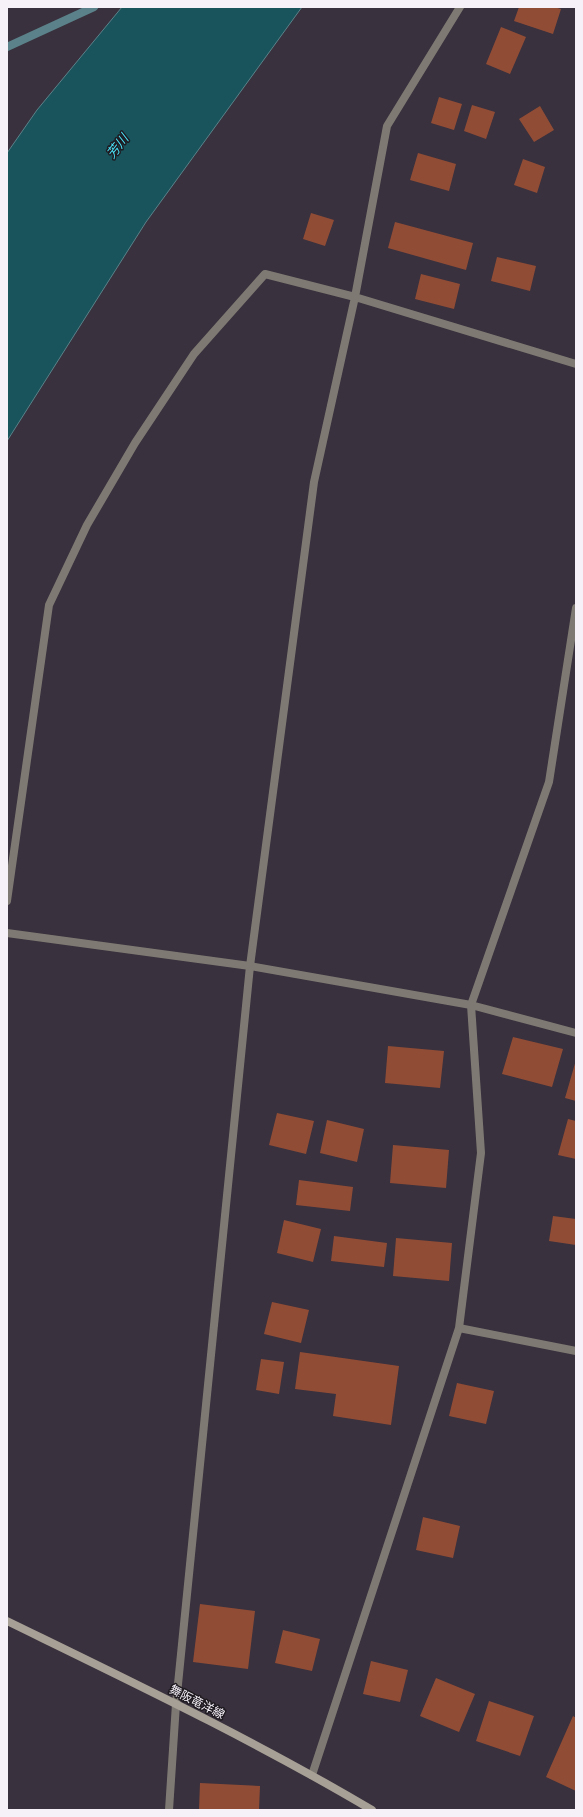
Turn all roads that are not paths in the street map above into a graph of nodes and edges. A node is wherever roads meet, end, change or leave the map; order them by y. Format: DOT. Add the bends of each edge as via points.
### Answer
graph roads {
  1 [pos="460,7"];
  2 [pos="355,297"];
  3 [pos="576,364"];
  4 [pos="576,608"];
  5 [pos="7,901"];
  6 [pos="7,933"];
  7 [pos="250,966"];
  8 [pos="471,1005"];
  9 [pos="576,1033"];
  10 [pos="459,1328"];
  11 [pos="576,1351"];
  12 [pos="7,1621"];
  13 [pos="176,1704"];
  14 [pos="312,1774"];
  15 [pos="169,1810"];
  16 [pos="372,1810"];
  1 -- 2 [label="street" via="387,126"];
  2 -- 3 [label="street"];
  2 -- 5 [label="street" via="265,274 194,354 135,443 91,518 49,605"];
  2 -- 7 [label="street" via="314,482"];
  4 -- 8 [label="street" via="549,782"];
  6 -- 7 [label="street"];
  7 -- 8 [label="street"];
  7 -- 13 [label="street"];
  8 -- 9 [label="street"];
  8 -- 10 [label="street" via="481,1153"];
  10 -- 11 [label="street"];
  10 -- 14 [label="street"];
  12 -- 13 [label="main road, 舞阪竜洋線"];
  13 -- 14 [label="main road, 舞阪竜洋線"];
  13 -- 15 [label="street"];
  14 -- 16 [label="main road, 舞阪竜洋線"];
}
